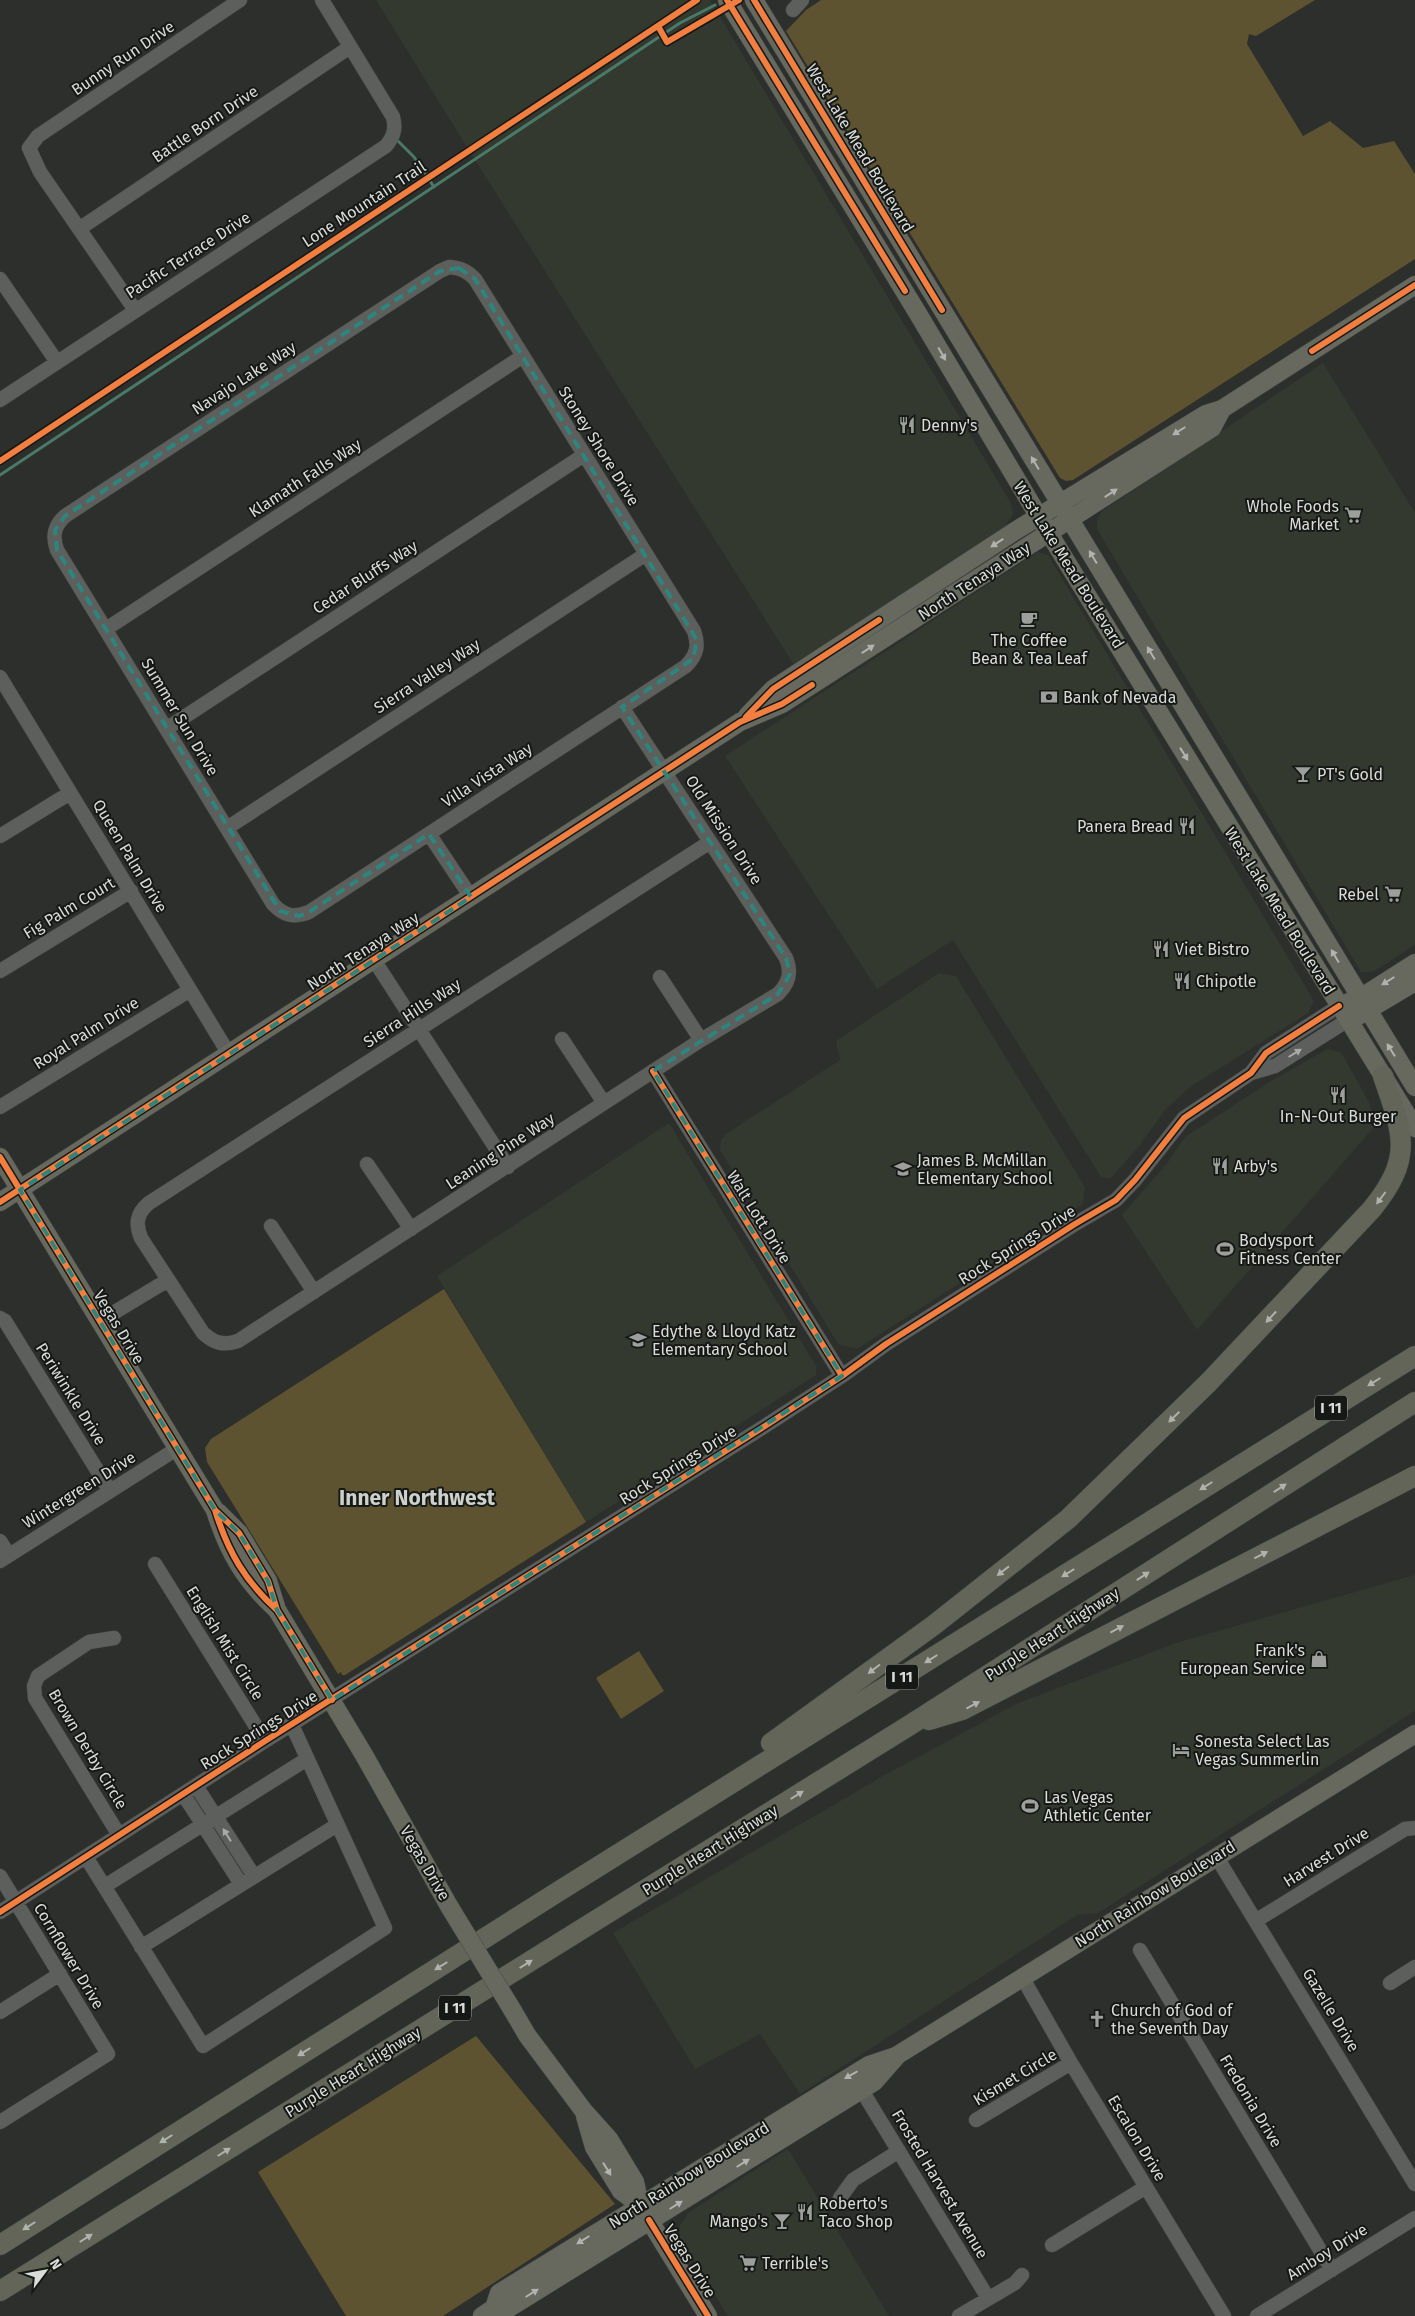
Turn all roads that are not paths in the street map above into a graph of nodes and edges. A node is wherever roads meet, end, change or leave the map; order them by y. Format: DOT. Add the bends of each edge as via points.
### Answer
graph roads {
  1 [pos="240,0"];
  2 [pos="322,0"];
  3 [pos="727,0"];
  4 [pos="738,0"];
  5 [pos="754,0"];
  6 [pos="768,23"];
  7 [pos="350,47"];
  8 [pos="760,53"];
  9 [pos="832,128"];
  10 [pos="79,229"];
  11 [pos="459,268"];
  12 [pos="0,279"];
  13 [pos="1415,285"];
  14 [pos="936,300"];
  15 [pos="135,310"];
  16 [pos="918,312"];
  17 [pos="524,356"];
  18 [pos="57,362"];
  19 [pos="0,400"];
  20 [pos="584,455"];
  21 [pos="1065,512"];
  22 [pos="1039,517"];
  23 [pos="55,530"];
  24 [pos="1048,533"];
  25 [pos="646,554"];
  26 [pos="869,626"];
  27 [pos="106,629"];
  28 [pos="1111,635"];
  29 [pos="697,650"];
  30 [pos="807,667"];
  31 [pos="829,674"];
  32 [pos="0,677"];
  33 [pos="5,698"];
  34 [pos="782,704"];
  35 [pos="622,707"];
  36 [pos="1185,709"];
  37 [pos="740,722"];
  38 [pos="1164,722"];
  39 [pos="166,729"];
  40 [pos="1221,769"];
  41 [pos="665,771"];
  42 [pos="1200,779"];
  43 [pos="70,792"];
  44 [pos="227,828"];
  45 [pos="1260,832"];
  46 [pos="429,834"];
  47 [pos="0,836"];
  48 [pos="710,842"];
  49 [pos="1240,846"];
  50 [pos="130,891"];
  51 [pos="471,897"];
  52 [pos="1306,908"];
  53 [pos="288,915"];
  54 [pos="374,960"];
  55 [pos="1415,964"];
  56 [pos="0,971"];
  57 [pos="790,974"];
  58 [pos="660,977"];
  59 [pos="1415,982"];
  60 [pos="190,990"];
  61 [pos="1364,1005"];
  62 [pos="1344,1013"];
  63 [pos="418,1030"];
  64 [pos="562,1039"];
  65 [pos="701,1040"];
  66 [pos="229,1054"];
  67 [pos="653,1072"];
  68 [pos="1383,1076"];
  69 [pos="1415,1087"];
  70 [pos="604,1103"];
  71 [pos="0,1107"];
  72 [pos="1415,1128"];
  73 [pos="0,1157"];
  74 [pos="368,1164"];
  75 [pos="508,1167"];
  76 [pos="20,1190"];
  77 [pos="0,1202"];
  78 [pos="271,1226"];
  79 [pos="411,1229"];
  80 [pos="168,1280"];
  81 [pos="314,1292"];
  82 [pos="0,1318"];
  83 [pos="100,1321"];
  84 [pos="1415,1356"];
  85 [pos="842,1376"];
  86 [pos="1415,1402"];
  87 [pos="178,1448"];
  88 [pos="1415,1476"];
  89 [pos="110,1491"];
  90 [pos="0,1541"];
  91 [pos="4,1558"];
  92 [pos="155,1564"];
  93 [pos="114,1638"];
  94 [pos="332,1700"];
  95 [pos="292,1725"];
  96 [pos="910,1725"];
  97 [pos="1415,1734"];
  98 [pos="265,1741"];
  99 [pos="307,1759"];
  100 [pos="196,1786"];
  101 [pos="183,1794"];
  102 [pos="216,1817"];
  103 [pos="203,1825"];
  104 [pos="337,1825"];
  105 [pos="1415,1828"];
  106 [pos="119,1835"];
  107 [pos="1216,1856"];
  108 [pos="86,1857"];
  109 [pos="0,1876"];
  110 [pos="254,1876"];
  111 [pos="241,1884"];
  112 [pos="105,1886"];
  113 [pos="556,1893"];
  114 [pos="16,1902"];
  115 [pos="0,1912"];
  116 [pos="1257,1920"];
  117 [pos="141,1947"];
  118 [pos="1140,1950"];
  119 [pos="1415,1967"];
  120 [pos="60,1974"];
  121 [pos="1022,1977"];
  122 [pos="1390,1983"];
  123 [pos="0,2012"];
  124 [pos="896,2056"];
  125 [pos="1071,2063"];
  126 [pos="862,2090"];
  127 [pos="976,2120"];
  128 [pos="0,2122"];
  129 [pos="899,2151"];
  130 [pos="1415,2184"];
  131 [pos="1146,2187"];
  132 [pos="840,2198"];
  133 [pos="640,2205"];
  134 [pos="1415,2218"];
  135 [pos="649,2220"];
  136 [pos="0,2244"];
  137 [pos="1052,2245"];
  138 [pos="1332,2270"];
  139 [pos="1022,2275"];
  140 [pos="0,2291"];
  141 [pos="988,2298"];
  142 [pos="488,2312"];
  143 [pos="708,2316"];
  144 [pos="959,2316"];
  145 [pos="1224,2316"];
  146 [pos="1257,2316"];
  1 -- 10 [label="street, Bunny Run Drive" via="38,136 30,148 40,172"];
  2 -- 7 [label="street"];
  3 -- 8 [label="main road, West Lake Mead Boulevard"];
  4 -- 6 [label="main road" via="764,41 770,38"];
  5 -- 6 [label="main road, West Lake Mead Boulevard"];
  6 -- 9 [label="main road, West Lake Mead Boulevard"];
  7 -- 10 [label="street, Battle Born Drive"];
  7 -- 15 [label="street, Pacific Terrace Drive" via="393,117 394,137 386,146"];
  8 -- 9 [label="main road" via="770,54 776,59 803,101"];
  8 -- 16 [label="main road, West Lake Mead Boulevard"];
  9 -- 14 [label="main road, West Lake Mead Boulevard"];
  10 -- 15 [label="street"];
  11 -- 17 [label="street, Stoney Shore Drive" via="475,279"];
  11 -- 23 [label="street, Navajo Lake Way" via="440,271 65,516"];
  12 -- 18 [label="street"];
  13 -- 21 [label="main road, North Tenaya Way" via="1222,409 1212,428"];
  14 -- 16 [label="main road"];
  21 -- 14 [label="main road, West Lake Mead Boulevard, one-way"];
  15 -- 18 [label="street, Pacific Terrace Drive"];
  16 -- 22 [label="main road, West Lake Mead Boulevard, one-way"];
  17 -- 20 [label="street, Stoney Shore Drive"];
  17 -- 27 [label="street, Klamath Falls Way"];
  18 -- 19 [label="street, Pacific Terrace Drive"];
  20 -- 25 [label="street, Stoney Shore Drive"];
  20 -- 39 [label="street, Cedar Bluffs Way"];
  21 -- 22 [label="main road, North Tenaya Way"];
  21 -- 24 [label="main road, North Tenaya Way"];
  36 -- 21 [label="main road, West Lake Mead Boulevard, one-way"];
  22 -- 24 [label="main road, West Lake Mead Boulevard"];
  22 -- 26 [label="main road, North Tenaya Way, one-way"];
  23 -- 27 [label="street, Summer Sun Drive" via="57,550"];
  24 -- 28 [label="main road, West Lake Mead Boulevard"];
  31 -- 24 [label="main road, North Tenaya Way, one-way"];
  25 -- 29 [label="street, Stoney Shore Drive" via="694,631 698,640"];
  25 -- 44 [label="street, Sierra Valley Way"];
  26 -- 30 [label="main road, North Tenaya Way"];
  26 -- 31 [label="main road" via="829,665"];
  27 -- 39 [label="street, Summer Sun Drive"];
  28 -- 36 [label="main road" via="1150,676 1172,709 1176,712"];
  28 -- 38 [label="main road, West Lake Mead Boulevard"];
  29 -- 35 [label="street, Villa Vista Way" via="686,666"];
  30 -- 34 [label="main road" via="808,676"];
  30 -- 37 [label="main road, North Tenaya Way" via="773,689"];
  31 -- 34 [label="main road, North Tenaya Way"];
  32 -- 33 [label="street, Queen Palm Drive"];
  33 -- 43 [label="street, Queen Palm Drive"];
  34 -- 37 [label="main road, North Tenaya Way"];
  35 -- 41 [label="street, Old Mission Drive"];
  35 -- 46 [label="street, Villa Vista Way"];
  36 -- 40 [label="main road, West Lake Mead Boulevard"];
  37 -- 41 [label="main road, North Tenaya Way"];
  38 -- 40 [label="main road" via="1182,725 1203,757"];
  38 -- 42 [label="main road, West Lake Mead Boulevard, one-way"];
  39 -- 44 [label="street, Summer Sun Drive"];
  40 -- 45 [label="main road, West Lake Mead Boulevard"];
  41 -- 48 [label="street, Old Mission Drive"];
  41 -- 51 [label="main road, North Tenaya Way"];
  42 -- 45 [label="main road" via="1227,801 1246,830"];
  42 -- 49 [label="main road, West Lake Mead Boulevard"];
  43 -- 47 [label="street"];
  43 -- 50 [label="street, Queen Palm Drive"];
  44 -- 53 [label="street, Summer Sun Drive" via="273,904"];
  45 -- 52 [label="main road, West Lake Mead Boulevard"];
  46 -- 51 [label="street"];
  46 -- 53 [label="street, Villa Vista Way" via="309,912 299,916"];
  48 -- 57 [label="street, Old Mission Drive" via="786,958"];
  48 -- 63 [label="street, Sierra Hills Way"];
  49 -- 52 [label="main road" via="1255,844 1281,884"];
  49 -- 62 [label="main road, West Lake Mead Boulevard"];
  50 -- 56 [label="street, Fig Palm Court"];
  50 -- 60 [label="street, Queen Palm Drive"];
  51 -- 54 [label="main road, North Tenaya Way"];
  61 -- 52 [label="main road, West Lake Mead Boulevard, one-way"];
  54 -- 63 [label="street"];
  54 -- 66 [label="main road, North Tenaya Way"];
  55 -- 61 [label="main road, Rock Springs Drive, one-way"];
  57 -- 65 [label="street, Leaning Pine Way" via="786,986 778,994"];
  58 -- 65 [label="street"];
  59 -- 61 [label="main road, Rock Springs Drive"];
  60 -- 66 [label="street, Queen Palm Drive"];
  60 -- 71 [label="street, Royal Palm Drive"];
  61 -- 62 [label="main road, Rock Springs Drive"];
  69 -- 61 [label="main road, West Lake Mead Boulevard, one-way"];
  62 -- 68 [label="main road, West Lake Mead Boulevard"];
  62 -- 85 [label="street, Rock Springs Drive" via="1274,1066 1251,1073 1184,1118 1116,1200 886,1344"];
  63 -- 75 [label="street"];
  63 -- 80 [label="street, Sierra Hills Way" via="149,1203 137,1219 137,1229"];
  64 -- 70 [label="street"];
  65 -- 67 [label="street, Leaning Pine Way"];
  66 -- 76 [label="main road, North Tenaya Way"];
  67 -- 70 [label="street, Leaning Pine Way"];
  67 -- 85 [label="street, Walt Lott Drive"];
  68 -- 72 [label="main road, West Lake Mead Boulevard"];
  68 -- 113 [label="highway, one-way" via="1399,1124 1402,1154 1395,1175 1372,1209 1208,1383 1074,1513 1005,1570 785,1734 675,1804"];
  70 -- 75 [label="street, Leaning Pine Way"];
  73 -- 76 [label="main road, Vegas Drive"];
  74 -- 79 [label="street"];
  75 -- 79 [label="street, Leaning Pine Way"];
  76 -- 77 [label="main road, North Tenaya Way"];
  76 -- 83 [label="main road, Vegas Drive"];
  78 -- 81 [label="street"];
  79 -- 81 [label="street, Leaning Pine Way"];
  80 -- 81 [label="street, Leaning Pine Way" via="203,1333 219,1344 238,1340"];
  80 -- 83 [label="street"];
  82 -- 89 [label="street, Periwinkle Drive" via="5,1321"];
  83 -- 87 [label="main road, Vegas Drive"];
  84 -- 113 [label="highway, I 11, one-way"];
  85 -- 94 [label="street, Rock Springs Drive"];
  96 -- 86 [label="highway, Purple Heart Highway / I 11, one-way"];
  87 -- 89 [label="street, Wintergreen Drive"];
  87 -- 94 [label="main road, Vegas Drive" via="216,1510 230,1550 255,1590 276,1610"];
  96 -- 88 [label="highway, one-way" via="962,1710"];
  89 -- 91 [label="street, Wintergreen Drive"];
  90 -- 91 [label="street"];
  92 -- 98 [label="street, English Mist Circle"];
  93 -- 106 [label="street, Brown Derby Circle" via="90,1642 38,1676 34,1686 35,1698"];
  94 -- 95 [label="street, Rock Springs Drive"];
  94 -- 133 [label="main road, Vegas Drive, bridge" via="513,2011 583,2110 594,2147 621,2191"];
  95 -- 98 [label="street, Rock Springs Drive"];
  95 -- 99 [label="street"];
  140 -- 96 [label="highway, Purple Heart Highway / I 11, one-way"];
  97 -- 107 [label="main road, North Rainbow Boulevard"];
  98 -- 100 [label="street, Rock Springs Drive"];
  99 -- 102 [label="street"];
  99 -- 104 [label="street"];
  100 -- 101 [label="street, Rock Springs Drive"];
  100 -- 102 [label="street"];
  101 -- 103 [label="street"];
  101 -- 106 [label="street, Rock Springs Drive"];
  102 -- 103 [label="street"];
  110 -- 102 [label="street, one-way"];
  103 -- 111 [label="street"];
  103 -- 112 [label="street"];
  104 -- 110 [label="street"];
  104 -- 117 [label="street" via="385,1928 202,2046"];
  105 -- 116 [label="street, Harvest Drive" via="1405,1829"];
  106 -- 108 [label="street, Rock Springs Drive"];
  107 -- 116 [label="street, Gazelle Drive"];
  107 -- 121 [label="main road, North Rainbow Boulevard"];
  108 -- 112 [label="street"];
  108 -- 114 [label="street, Rock Springs Drive"];
  109 -- 114 [label="street, Cornflower Drive"];
  110 -- 111 [label="street"];
  111 -- 117 [label="street"];
  112 -- 117 [label="street"];
  113 -- 136 [label="highway, I 11, one-way"];
  114 -- 115 [label="street, Rock Springs Drive"];
  114 -- 120 [label="street, Cornflower Drive"];
  116 -- 130 [label="street, Gazelle Drive"];
  118 -- 138 [label="street, Fredonia Drive"];
  119 -- 122 [label="street"];
  120 -- 123 [label="street"];
  120 -- 128 [label="street, Cornflower Drive" via="108,2054"];
  121 -- 124 [label="main road, North Rainbow Boulevard"];
  121 -- 125 [label="street, Escalon Drive"];
  124 -- 126 [label="main road, North Rainbow Boulevard" via="874,2082"];
  124 -- 133 [label="main road, North Rainbow Boulevard, one-way" via="869,2065"];
  125 -- 127 [label="street, Kismet Circle"];
  125 -- 131 [label="street, Escalon Drive"];
  126 -- 129 [label="street, Frosted Harvest Avenue"];
  135 -- 126 [label="main road, North Rainbow Boulevard, one-way"];
  129 -- 132 [label="street" via="853,2180"];
  129 -- 141 [label="street, Frosted Harvest Avenue"];
  131 -- 137 [label="street"];
  131 -- 145 [label="street, Escalon Drive"];
  133 -- 135 [label="main road, Vegas Drive"];
  133 -- 142 [label="main road, North Rainbow Boulevard, one-way" via="499,2293"];
  134 -- 138 [label="street, Amboy Drive"];
  142 -- 135 [label="main road, North Rainbow Boulevard, one-way" via="508,2308"];
  135 -- 143 [label="main road, Vegas Drive"];
  138 -- 146 [label="street, Amboy Drive"];
  139 -- 141 [label="street" via="1015,2283"];
  141 -- 144 [label="street"];
}
